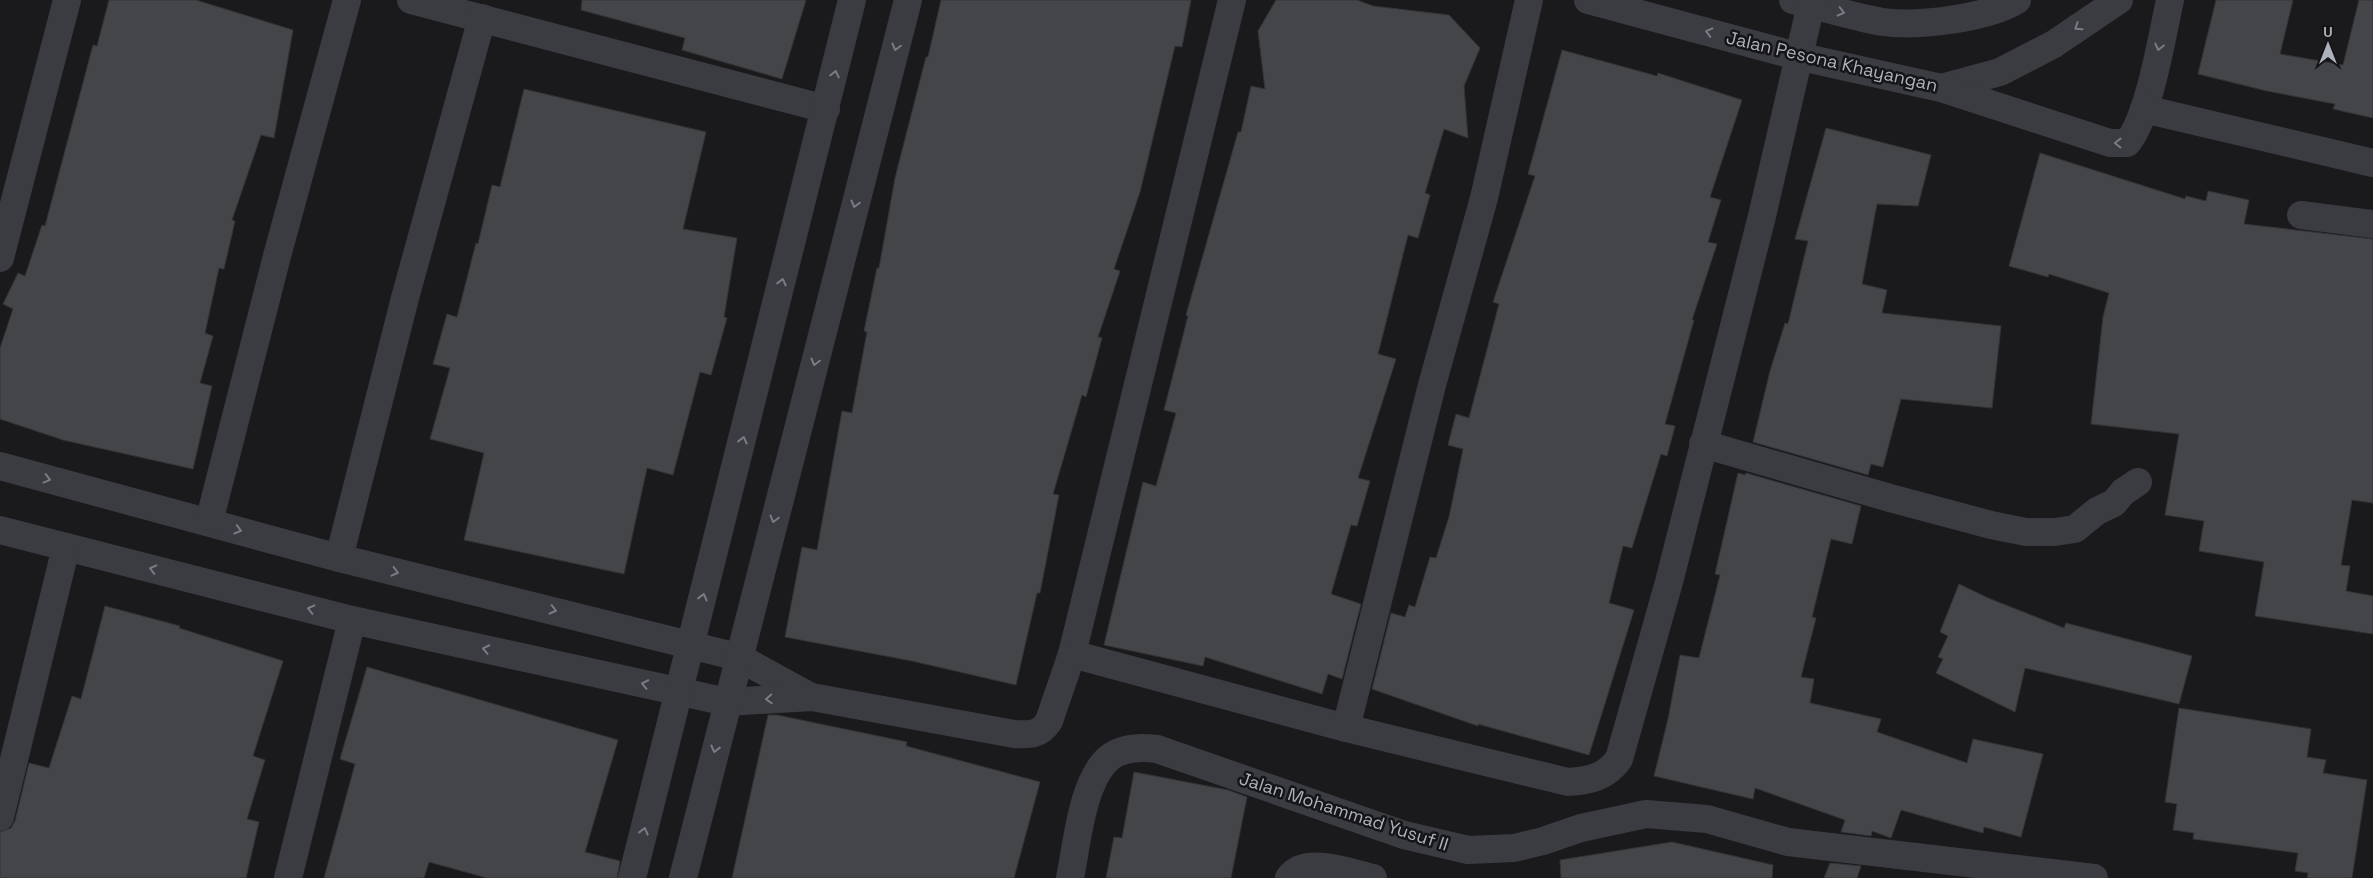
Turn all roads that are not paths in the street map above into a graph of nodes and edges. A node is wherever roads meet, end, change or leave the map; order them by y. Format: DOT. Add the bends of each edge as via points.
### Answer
graph roads {
  1 [pos="67,0"];
  2 [pos="347,0"];
  3 [pos="412,0"];
  4 [pos="852,0"];
  5 [pos="908,0"];
  6 [pos="1232,0"];
  7 [pos="1529,0"];
  8 [pos="1588,0"];
  9 [pos="2017,0"];
  10 [pos="2119,0"];
  11 [pos="2170,0"];
  12 [pos="1805,1"];
  13 [pos="482,18"];
  14 [pos="1797,56"];
  15 [pos="1941,88"];
  16 [pos="826,109"];
  17 [pos="2144,109"];
  18 [pos="2373,163"];
  19 [pos="2301,215"];
  20 [pos="2373,224"];
  21 [pos="0,258"];
  22 [pos="1704,444"];
  23 [pos="0,466"];
  24 [pos="2138,482"];
  25 [pos="209,522"];
  26 [pos="0,530"];
  27 [pos="66,547"];
  28 [pos="339,558"];
  29 [pos="352,620"];
  30 [pos="691,644"];
  31 [pos="1072,654"];
  32 [pos="738,657"];
  33 [pos="678,692"];
  34 [pos="812,697"];
  35 [pos="727,702"];
  36 [pos="1346,728"];
  37 [pos="0,817"];
  38 [pos="288,878"];
  39 [pos="632,878"];
  40 [pos="683,878"];
  41 [pos="1070,878"];
  42 [pos="1289,878"];
  43 [pos="1373,878"];
  44 [pos="2094,878"];
  1 -- 21 [label="street"];
  2 -- 25 [label="street"];
  3 -- 13 [label="street"];
  16 -- 4 [label="street, one-way"];
  5 -- 32 [label="street, one-way"];
  6 -- 31 [label="street"];
  7 -- 36 [label="street" via="1484,198 1432,385"];
  14 -- 8 [label="street, Jalan Pesona Khayangan, one-way"];
  12 -- 9 [label="street, one-way" via="1884,22 1942,21 2004,8"];
  10 -- 15 [label="street, Jalan Pesona Khayangan, one-way" via="2054,44 2000,72"];
  11 -- 17 [label="street, one-way"];
  12 -- 14 [label="street"];
  13 -- 16 [label="street"];
  13 -- 28 [label="street" via="405,298"];
  14 -- 15 [label="street, Jalan Pesona Khayangan"];
  14 -- 22 [label="street" via="1762,216"];
  17 -- 15 [label="street, one-way" via="2136,134 2127,143 2110,143"];
  30 -- 16 [label="street, one-way"];
  17 -- 18 [label="street"];
  19 -- 20 [label="street"];
  22 -- 24 [label="street" via="1890,498 2026,532 2075,529 2096,511 2114,504"];
  22 -- 36 [label="street" via="1619,759 1605,774 1588,781 1568,782"];
  23 -- 25 [label="street, one-way"];
  25 -- 28 [label="street, one-way"];
  26 -- 27 [label="street"];
  29 -- 27 [label="street, one-way"];
  27 -- 37 [label="street"];
  28 -- 30 [label="street, one-way"];
  33 -- 29 [label="street, one-way"];
  29 -- 38 [label="street"];
  30 -- 32 [label="street"];
  30 -- 33 [label="street"];
  31 -- 34 [label="street" via="1048,721 1035,734 1014,734"];
  31 -- 36 [label="street"];
  32 -- 34 [label="street"];
  32 -- 35 [label="street"];
  33 -- 35 [label="street"];
  39 -- 33 [label="street, one-way"];
  34 -- 35 [label="street, one-way"];
  35 -- 40 [label="street, one-way"];
  41 -- 44 [label="street, Jalan Mohammad Yusuf II" via="1085,805 1097,772 1110,757 1139,747 1158,750 1404,835 1468,850 1514,848 1581,828 1646,814 1707,819 1788,842"];
  42 -- 43 [label="street" via="1302,869 1320,866"];
}
